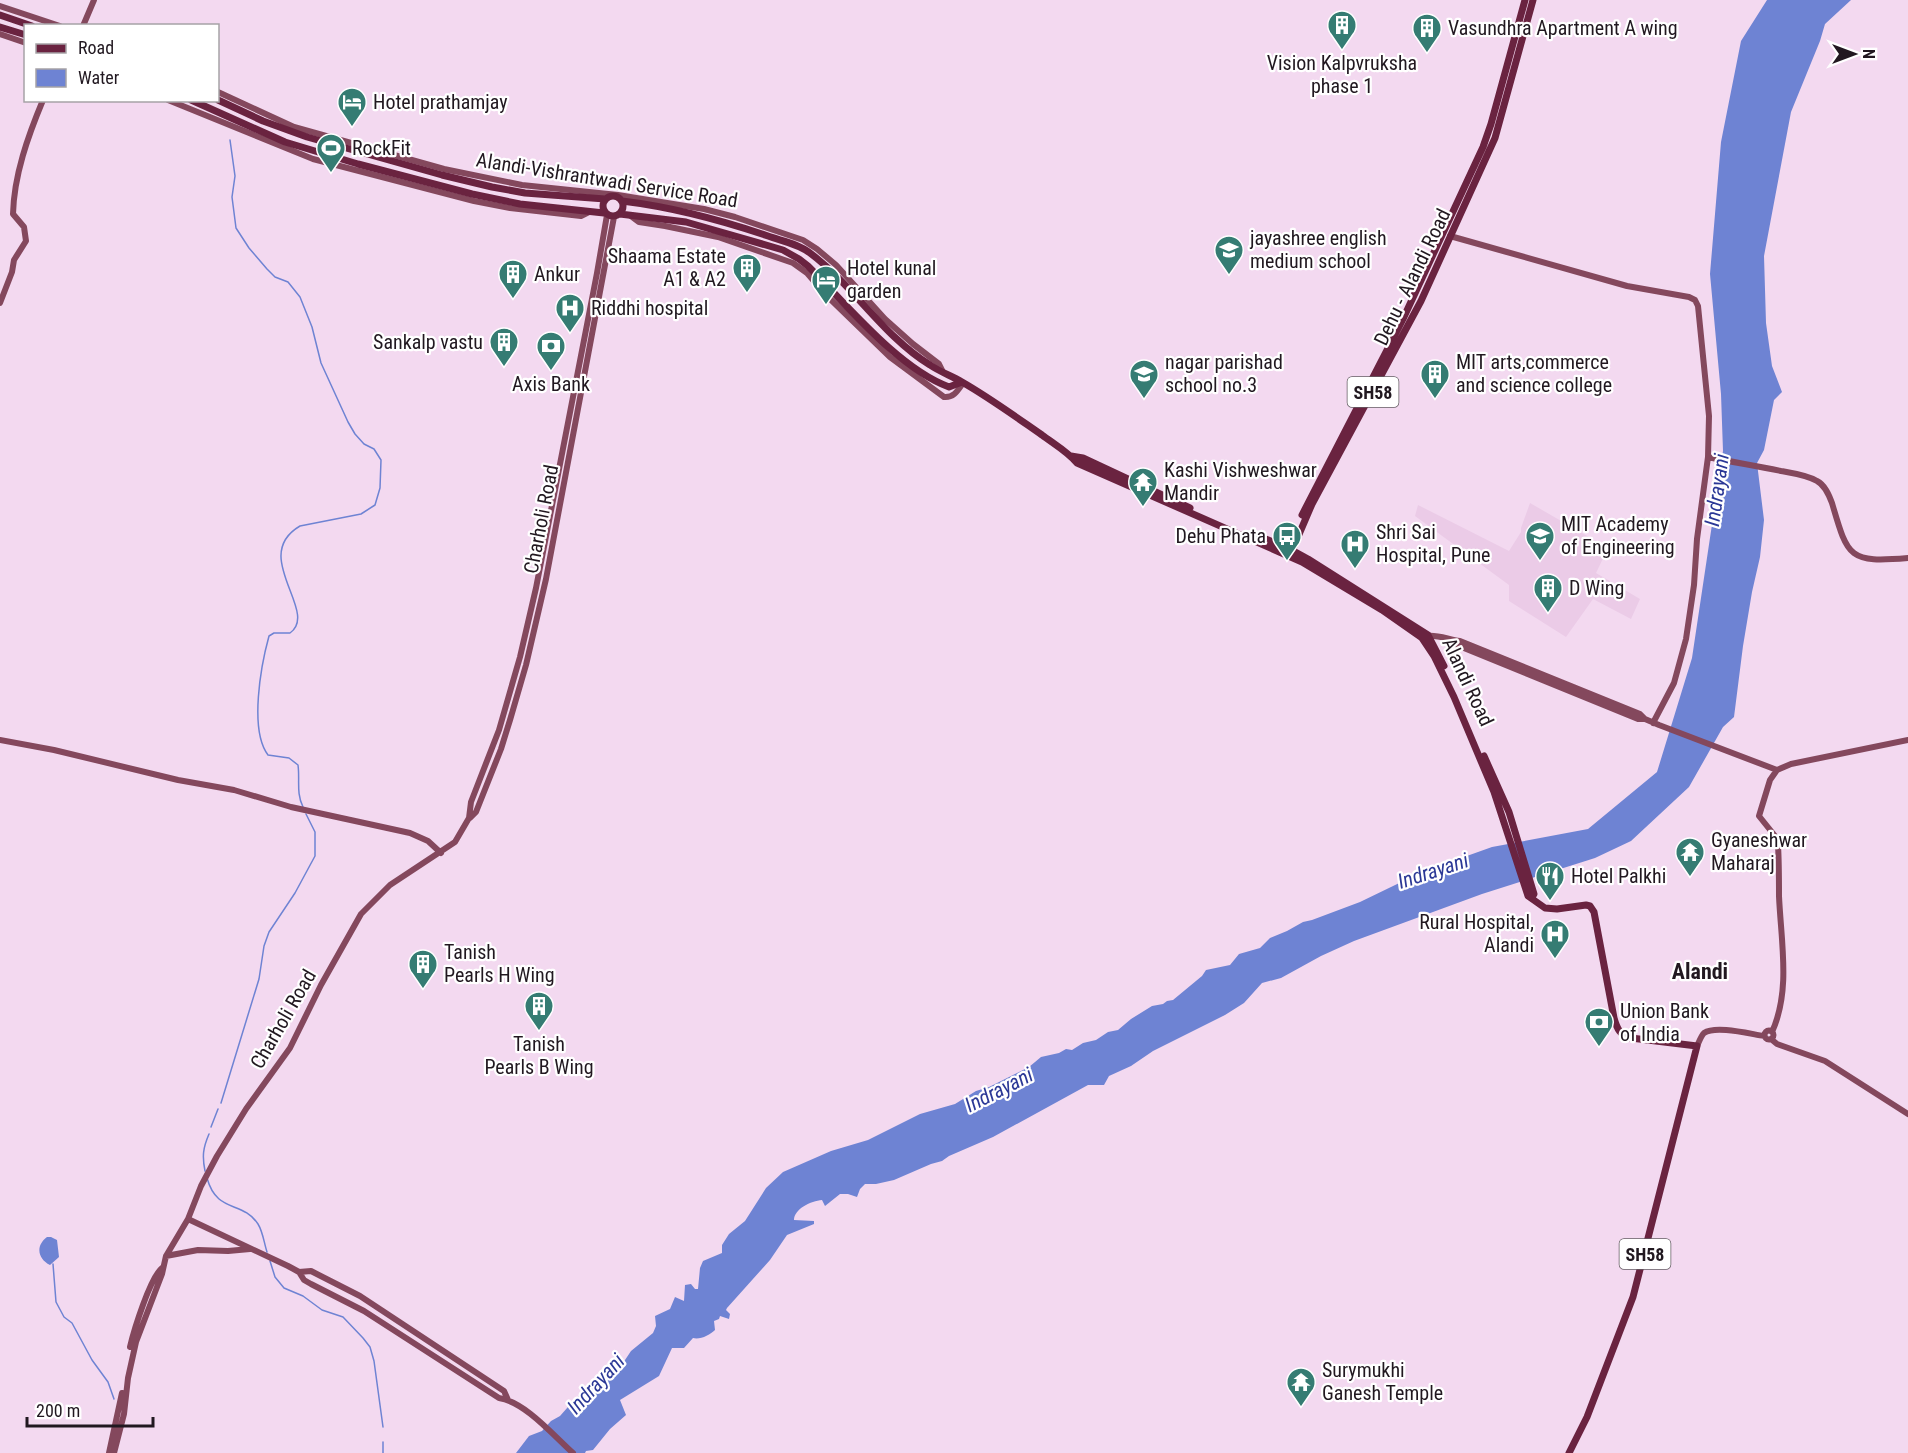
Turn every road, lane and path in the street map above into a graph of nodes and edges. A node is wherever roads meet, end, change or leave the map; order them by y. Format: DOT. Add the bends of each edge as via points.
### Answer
graph roads {
  1 [pos="94,0"];
  2 [pos="1525,0"];
  3 [pos="1533,0"];
  4 [pos="0,6"];
  5 [pos="0,15"];
  6 [pos="26,24"];
  7 [pos="54,24"];
  8 [pos="84,24"];
  9 [pos="0,27"];
  10 [pos="0,34"];
  11 [pos="24,34"];
  12 [pos="24,42"];
  13 [pos="219,92"];
  14 [pos="219,100"];
  15 [pos="42,102"];
  16 [pos="173,102"];
  17 [pos="196,102"];
  18 [pos="605,199"];
  19 [pos="622,201"];
  20 [pos="590,212"];
  21 [pos="611,215"];
  22 [pos="1450,236"];
  23 [pos="0,303"];
  24 [pos="860,323"];
  25 [pos="943,372"];
  26 [pos="962,382"];
  27 [pos="1711,457"];
  28 [pos="1289,552"];
  29 [pos="1908,558"];
  30 [pos="1425,636"];
  31 [pos="1656,724"];
  32 [pos="0,740"];
  33 [pos="1908,740"];
  34 [pos="1777,770"];
  35 [pos="441,853"];
  36 [pos="1772,1036"];
  37 [pos="1697,1046"];
  38 [pos="1908,1114"];
  39 [pos="188,1219"];
  40 [pos="250,1248"];
  41 [pos="166,1256"];
  42 [pos="299,1272"];
  43 [pos="126,1382"];
  44 [pos="508,1400"];
  45 [pos="109,1453"];
  46 [pos="114,1453"];
  47 [pos="573,1453"];
  48 [pos="1569,1453"];
  1 -- 8 [label="street"];
  2 -- 28 [label="main road, Dehu - Alandi Road / SH58" via="1482,147 1416,293 1306,503"];
  3 -- 22 [label="main road, Dehu - Alandi Road / SH58" via="1495,138"];
  4 -- 7 [label="street"];
  5 -- 6 [label="main road"];
  9 -- 11 [label="main road"];
  10 -- 12 [label="street"];
  13 -- 25 [label="street, Alandi-Vishrantwadi Service Road" via="294,127 469,174 522,185 704,209 803,240 830,260 885,319 939,364"];
  14 -- 18 [label="main road" via="307,136 442,175 525,193"];
  15 -- 23 [label="street" via="26,144 14,202 14,213 24,227 26,241 14,260"];
  16 -- 20 [label="street, Alandi-Vishrantwadi Service Road" via="294,153 445,194 510,208 581,216"];
  17 -- 20 [label="main road" via="307,149 472,194 536,207"];
  18 -- 19 [label="main road" via="614,196"];
  18 -- 21 [label="main road" via="602,206"];
  19 -- 21 [label="main road" via="623,208"];
  19 -- 25 [label="main road" via="721,221 796,245 837,277 903,345"];
  20 -- 21 [label="main road"];
  21 -- 24 [label="main road" via="686,222 783,250 800,259"];
  21 -- 35 [label="street, Charholi Road" via="546,579 526,665 501,749 476,812 459,837"];
  22 -- 27 [label="street" via="1615,283 1695,300"];
  22 -- 28 [label="main road, Dehu - Alandi Road / SH58" via="1421,301"];
  24 -- 26 [label="main road" via="922,374 949,387"];
  24 -- 26 [label="street" via="890,357 944,397 952,396"];
  25 -- 26 [label="main road"];
  26 -- 28 [label="main road" via="1071,456 1077,464"];
  27 -- 29 [label="street" via="1818,481 1826,489 1842,538 1855,554 1874,560"];
  27 -- 31 [label="street" via="1686,639 1674,683"];
  28 -- 30 [label="main road, Alandi Road"];
  28 -- 30 [label="main road, Alandi Road" via="1384,606"];
  30 -- 31 [label="street" via="1452,641"];
  30 -- 37 [label="main road, Alandi Road" via="1458,700 1495,787 1530,893 1545,908 1586,905 1592,909 1620,1032 1631,1038"];
  31 -- 34 [label="street"];
  32 -- 35 [label="street" via="234,790 299,809 410,833 428,841"];
  33 -- 34 [label="street"];
  34 -- 36 [label="street" via="1765,792 1759,816 1777,840 1779,857 1783,991"];
  35 -- 39 [label="street, Charholi Road" via="390,885 361,914 290,1048 236,1125 207,1175"];
  36 -- 37 [label="street" via="1767,1040 1733,1030 1708,1032"];
  36 -- 38 [label="street" via="1777,1044 1825,1061"];
  37 -- 48 [label="main road, SH58" via="1633,1297"];
  39 -- 40 [label="street"];
  39 -- 41 [label="street, Charholi Road"];
  40 -- 41 [label="street"];
  40 -- 42 [label="street"];
  41 -- 43 [label="street, Charholi Road"];
  42 -- 44 [label="street" via="304,1280 364,1311 498,1398"];
  42 -- 44 [label="street" via="311,1271 372,1303 504,1391"];
  43 -- 45 [label="street, Charholi Road"];
  43 -- 46 [label="street, Charholi Road" via="124,1414"];
  44 -- 47 [label="street" via="530,1414"];
}
